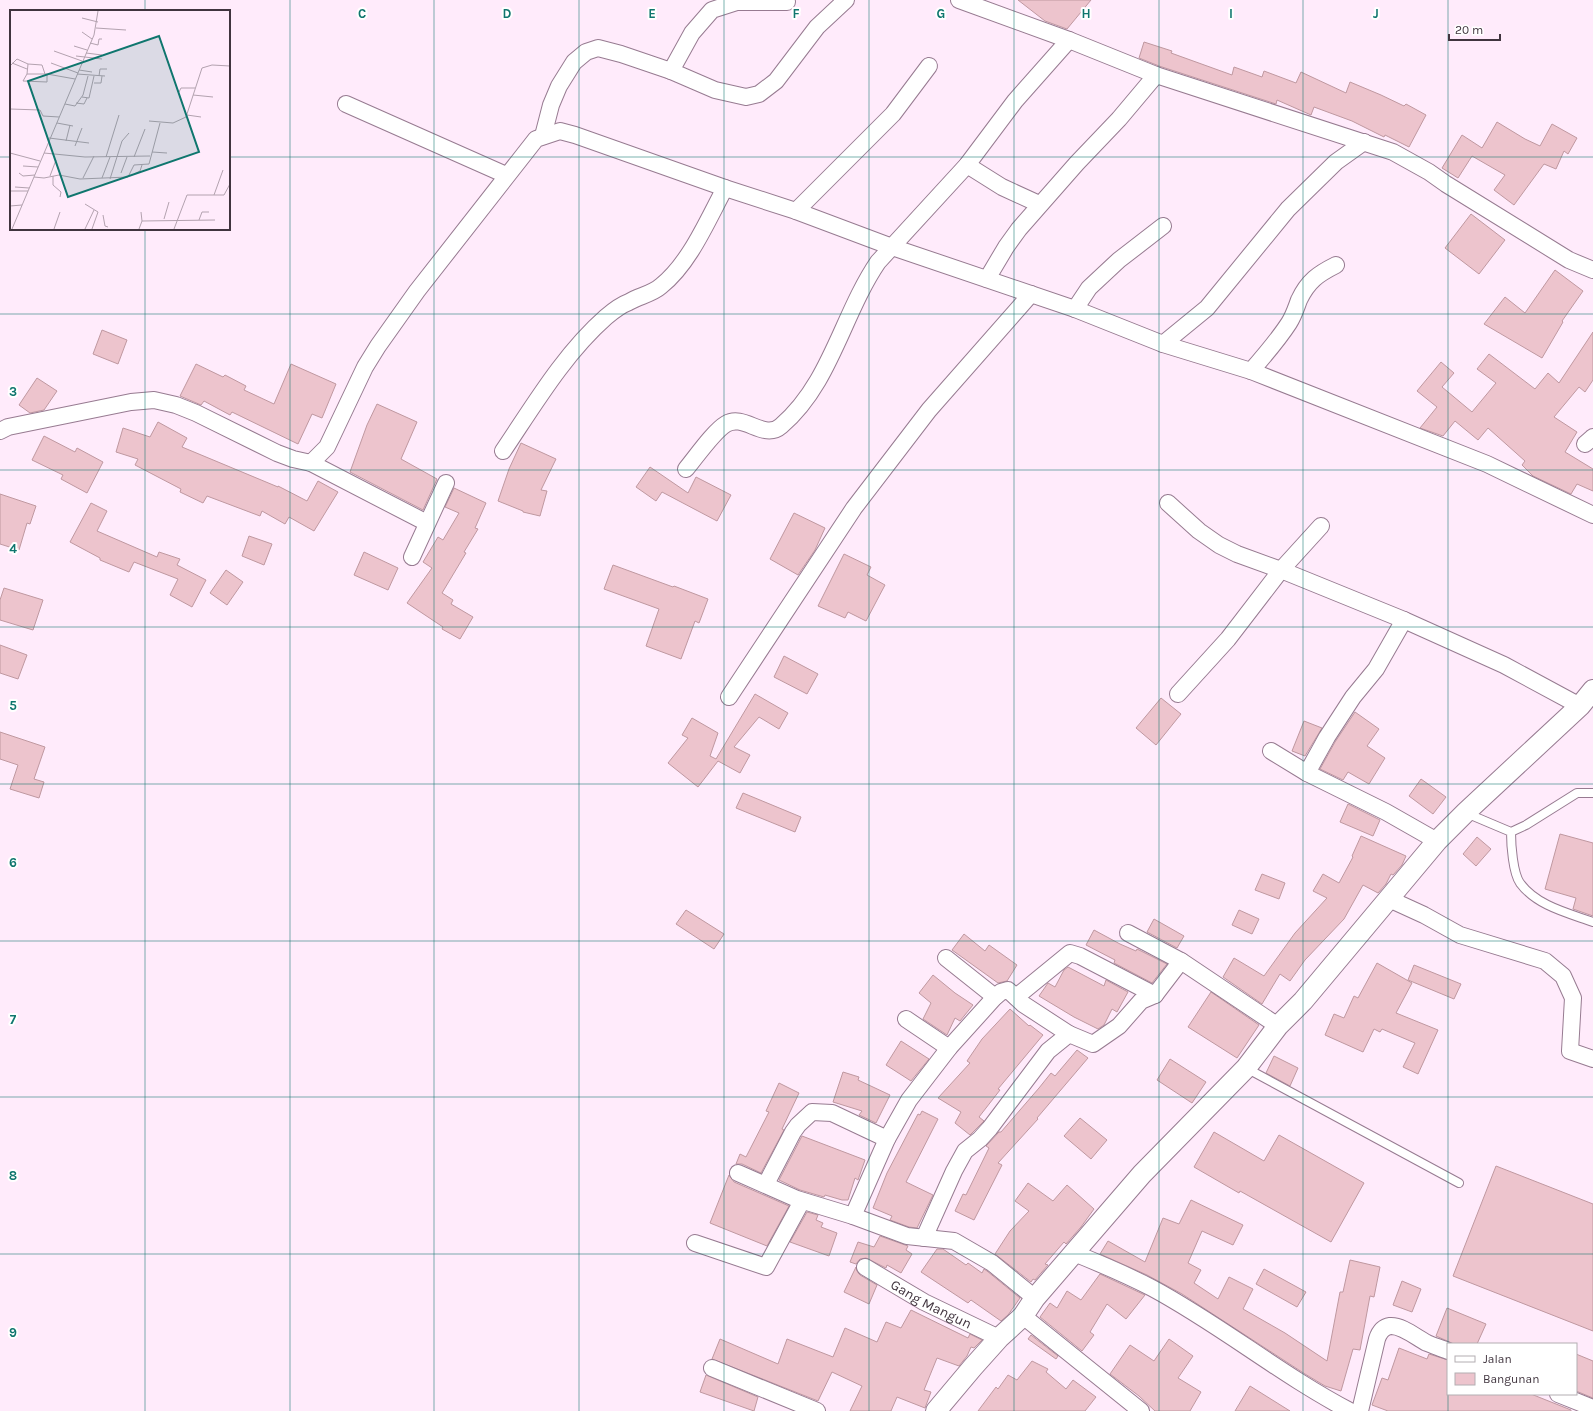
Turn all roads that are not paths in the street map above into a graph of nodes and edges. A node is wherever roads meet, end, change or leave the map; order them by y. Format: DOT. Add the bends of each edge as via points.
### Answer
graph roads {
  1 [pos="846,0"];
  2 [pos="959,0"];
  3 [pos="787,2"];
  4 [pos="985,5"];
  5 [pos="1069,40"];
  6 [pos="928,66"];
  7 [pos="671,71"];
  8 [pos="1156,75"];
  9 [pos="346,104"];
  10 [pos="544,136"];
  11 [pos="1364,142"];
  12 [pos="967,165"];
  13 [pos="506,175"];
  14 [pos="725,188"];
  15 [pos="1039,204"];
  16 [pos="796,211"];
  17 [pos="1163,226"];
  18 [pos="892,247"];
  19 [pos="1336,265"];
  20 [pos="1593,270"];
  21 [pos="987,279"];
  22 [pos="1030,294"];
  23 [pos="1075,309"];
  24 [pos="1163,344"];
  25 [pos="1252,371"];
  26 [pos="0,430"];
  27 [pos="503,451"];
  28 [pos="311,462"];
  29 [pos="686,469"];
  30 [pos="446,483"];
  31 [pos="1168,503"];
  32 [pos="1593,515"];
  33 [pos="427,523"];
  34 [pos="1321,526"];
  35 [pos="412,557"];
  36 [pos="1280,570"];
  37 [pos="1404,620"];
  38 [pos="1593,690"];
  39 [pos="1178,694"];
  40 [pos="729,697"];
  41 [pos="1580,706"];
  42 [pos="1271,751"];
  43 [pos="1307,773"];
  44 [pos="1593,793"];
  45 [pos="1466,812"];
  46 [pos="1510,832"];
  47 [pos="1437,841"];
  48 [pos="1389,899"];
  49 [pos="1593,922"];
  50 [pos="1128,933"];
  51 [pos="946,958"];
  52 [pos="1181,961"];
  53 [pos="1155,995"];
  54 [pos="995,997"];
  55 [pos="1016,997"];
  56 [pos="906,1018"];
  57 [pos="1278,1026"];
  58 [pos="1069,1034"];
  59 [pos="949,1048"];
  60 [pos="1593,1059"];
  61 [pos="1246,1068"];
  62 [pos="887,1139"];
  63 [pos="738,1173"];
  64 [pos="766,1184"];
  65 [pos="1459,1184"];
  66 [pos="802,1201"];
  67 [pos="853,1216"];
  68 [pos="924,1238"];
  69 [pos="695,1243"];
  70 [pos="1074,1253"];
  71 [pos="865,1267"];
  72 [pos="1035,1298"];
  73 [pos="1023,1316"];
  74 [pos="999,1338"];
  75 [pos="1447,1351"];
  76 [pos="712,1368"];
  77 [pos="1560,1395"];
  78 [pos="1593,1408"];
  79 [pos="817,1411"];
  80 [pos="936,1411"];
  81 [pos="1142,1411"];
  82 [pos="1350,1411"];
  83 [pos="1360,1411"];
  1 -- 7 [label="street" via="817,27 776,81 759,94 746,97 715,90"];
  2 -- 4 [label="street"];
  3 -- 7 [label="street" via="737,2 712,10 692,33"];
  4 -- 5 [label="street"];
  5 -- 8 [label="street"];
  5 -- 12 [label="street" via="1015,101"];
  6 -- 16 [label="street" via="892,114"];
  7 -- 10 [label="street" via="598,48 586,52 574,62 559,86 551,105"];
  8 -- 11 [label="street"];
  8 -- 15 [label="street" via="1119,119"];
  9 -- 13 [label="street"];
  10 -- 13 [label="street" via="536,139"];
  10 -- 14 [label="street" via="560,131 575,135"];
  11 -- 20 [label="street" via="1413,162 1569,260"];
  11 -- 24 [label="street" via="1336,162 1288,209 1207,308"];
  12 -- 15 [label="street" via="1002,187"];
  12 -- 18 [label="street"];
  13 -- 28 [label="street" via="417,290 378,346 365,367 327,446"];
  14 -- 16 [label="street"];
  14 -- 27 [label="street" via="689,254 674,274 661,287 628,302 607,316 578,346"];
  15 -- 21 [label="street" via="1018,229"];
  16 -- 18 [label="street"];
  17 -- 23 [label="street" via="1089,288"];
  18 -- 21 [label="street"];
  18 -- 29 [label="street" via="866,279 816,385 780,427 773,431 735,421 726,424"];
  19 -- 25 [label="street" via="1309,283 1276,343"];
  21 -- 22 [label="street"];
  22 -- 23 [label="street"];
  22 -- 40 [label="street" via="929,410 854,508"];
  23 -- 24 [label="street"];
  24 -- 25 [label="street"];
  25 -- 32 [label="street" via="1487,464"];
  26 -- 28 [label="street" via="131,402 154,400 176,405 277,453"];
  28 -- 33 [label="street"];
  30 -- 33 [label="street"];
  31 -- 36 [label="street" via="1219,545"];
  33 -- 35 [label="street"];
  34 -- 36 [label="street"];
  36 -- 37 [label="street"];
  36 -- 39 [label="street" via="1228,639"];
  37 -- 41 [label="street" via="1504,665"];
  37 -- 43 [label="street" via="1376,669 1353,697"];
  38 -- 41 [label="street"];
  41 -- 45 [label="street"];
  42 -- 43 [label="street"];
  43 -- 47 [label="street" via="1386,812"];
  44 -- 46 [label="lane" via="1577,793"];
  45 -- 46 [label="lane"];
  45 -- 47 [label="street"];
  46 -- 49 [label="lane" via="1520,883 1537,900"];
  47 -- 48 [label="street"];
  48 -- 57 [label="street" via="1303,1001"];
  48 -- 60 [label="street" via="1460,935 1545,961 1563,976 1573,998 1570,1051"];
  50 -- 52 [label="street"];
  51 -- 54 [label="street"];
  52 -- 53 [label="street"];
  52 -- 57 [label="street"];
  53 -- 55 [label="street" via="1070,953"];
  53 -- 58 [label="street" via="1141,1001 1119,1026 1093,1044"];
  54 -- 55 [label="street" via="1008,990"];
  54 -- 59 [label="street"];
  55 -- 58 [label="street"];
  56 -- 59 [label="street"];
  57 -- 61 [label="street"];
  58 -- 68 [label="street" via="1048,1051 990,1128 965,1151"];
  59 -- 62 [label="street" via="909,1100"];
  61 -- 65 [label="lane"];
  61 -- 70 [label="street" via="1142,1174"];
  62 -- 64 [label="street" via="832,1113 812,1112 793,1132"];
  62 -- 67 [label="street"];
  63 -- 64 [label="street"];
  64 -- 66 [label="street"];
  66 -- 67 [label="street"];
  66 -- 69 [label="street" via="766,1267"];
  67 -- 68 [label="street" via="907,1236"];
  68 -- 72 [label="street" via="954,1241 992,1263"];
  70 -- 72 [label="street"];
  70 -- 82 [label="street" via="1152,1288 1304,1385"];
  71 -- 74 [label="street, Gang Mangun" via="924,1302"];
  72 -- 73 [label="street"];
  73 -- 74 [label="street"];
  73 -- 81 [label="street"];
  74 -- 80 [label="street"];
  75 -- 83 [label="street" via="1398,1328 1384,1328 1378,1335"];
  76 -- 79 [label="street"];
  77 -- 78 [label="street"];
}
